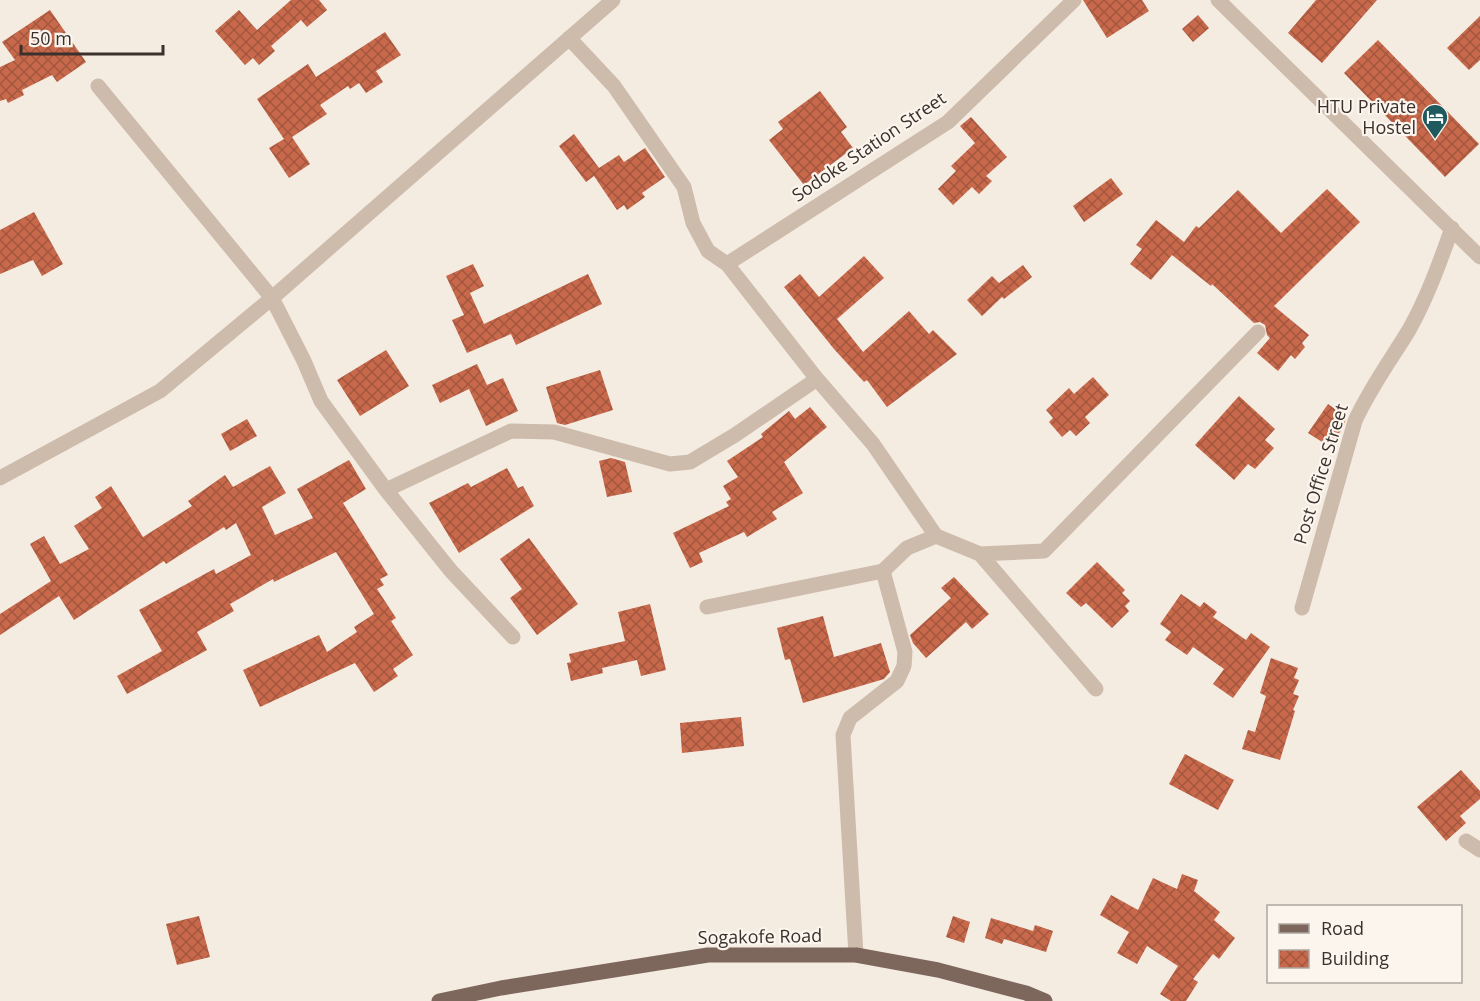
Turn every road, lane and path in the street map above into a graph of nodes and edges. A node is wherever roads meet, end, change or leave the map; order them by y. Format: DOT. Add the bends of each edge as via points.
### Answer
graph roads {
  1 [pos="613,0"];
  2 [pos="1074,0"];
  3 [pos="1218,0"];
  4 [pos="569,38"];
  5 [pos="98,86"];
  6 [pos="1452,228"];
  7 [pos="1480,257"];
  8 [pos="727,264"];
  9 [pos="272,298"];
  10 [pos="1258,332"];
  11 [pos="817,379"];
  12 [pos="4,471"];
  13 [pos="386,490"];
  14 [pos="936,536"];
  15 [pos="980,554"];
  16 [pos="883,571"];
  17 [pos="707,607"];
  18 [pos="1302,608"];
  19 [pos="513,637"];
  20 [pos="1096,689"];
  21 [pos="1466,841"];
  22 [pos="1480,850"];
  23 [pos="856,955"];
  24 [pos="447,1000"];
  25 [pos="1045,1001"];
  1 -- 4 [label="street"];
  2 -- 8 [label="street, Sodoke Station Street" via="948,122"];
  3 -- 6 [label="street"];
  4 -- 8 [label="street" via="614,86 684,187 693,223 708,251"];
  4 -- 9 [label="street"];
  5 -- 9 [label="street"];
  6 -- 7 [label="street"];
  6 -- 18 [label="street, Post Office Street" via="1410,328 1366,395 1355,421"];
  8 -- 11 [label="street"];
  9 -- 12 [label="street" via="160,391"];
  9 -- 13 [label="street" via="321,402"];
  10 -- 15 [label="street" via="1044,551"];
  11 -- 13 [label="street" via="690,462 670,464 554,432 512,431"];
  11 -- 14 [label="street" via="873,444"];
  13 -- 19 [label="street" via="451,571"];
  14 -- 15 [label="street"];
  14 -- 16 [label="street" via="907,548"];
  15 -- 20 [label="street"];
  16 -- 17 [label="street"];
  16 -- 23 [label="street" via="905,652 904,666 897,681 850,718 843,735"];
  21 -- 22 [label="street"];
  23 -- 24 [label="main road, Sogakofe Road" via="708,956"];
  23 -- 25 [label="main road, Sogakofe Road" via="938,970"];
}
